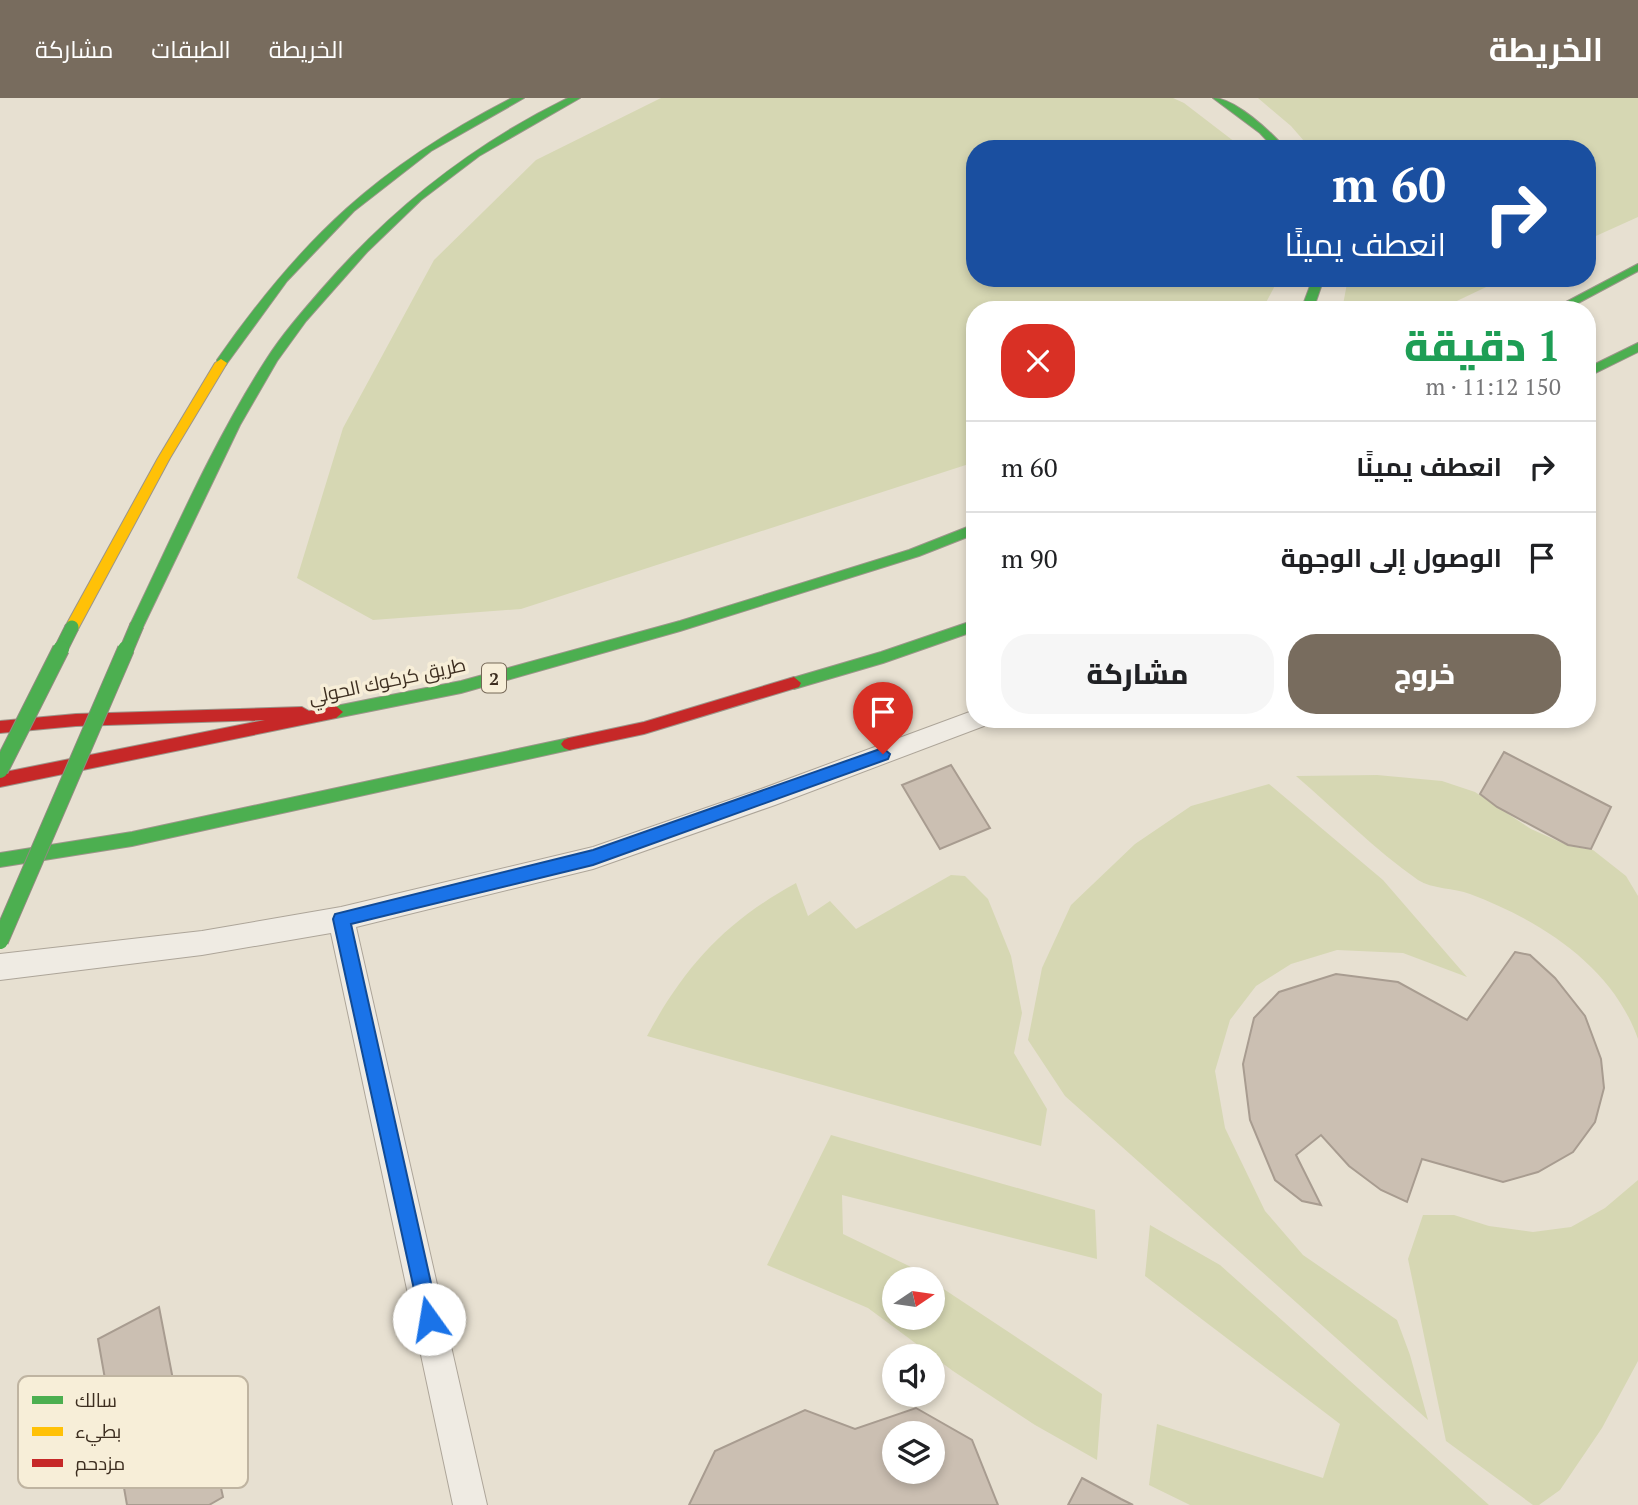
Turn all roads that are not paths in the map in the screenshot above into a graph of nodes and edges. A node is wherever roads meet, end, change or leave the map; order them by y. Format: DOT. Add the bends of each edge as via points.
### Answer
graph roads {
  1 [pos="519,98"];
  2 [pos="575,98"];
  3 [pos="1218,98"];
  4 [pos="1272,140"];
  5 [pos="1638,267"];
  6 [pos="1573,301"];
  7 [pos="1638,347"];
  8 [pos="1596,368"];
  9 [pos="966,533"];
  10 [pos="966,628"];
  11 [pos="335,713"];
  12 [pos="966,723"];
  13 [pos="0,727"];
  14 [pos="0,770"];
  15 [pos="0,780"];
  16 [pos="0,860"];
  17 [pos="341,919"];
  18 [pos="0,942"];
  19 [pos="0,967"];
  20 [pos="470,1505"];
  1 -- 14 [label="main road, bridge" via="463,125 400,166 302,254 266,298 202,395 72,627"];
  2 -- 18 [label="main road, bridge" via="488,143 426,187 373,237 306,313 262,374 137,625"];
  3 -- 4 [label="main road"];
  5 -- 6 [label="main road"];
  7 -- 8 [label="main road"];
  9 -- 11 [label="main road, طريق كركوك الحولي / 2" via="680,626 461,687"];
  10 -- 16 [label="main road" via="644,728 145,836"];
  11 -- 13 [label="main road" via="76,720"];
  11 -- 15 [label="main road, طريق كركوك الحولي / 2"];
  12 -- 17 [label="lane" via="593,858"];
  17 -- 19 [label="lane" via="202,943"];
  17 -- 20 [label="lane"];
}
